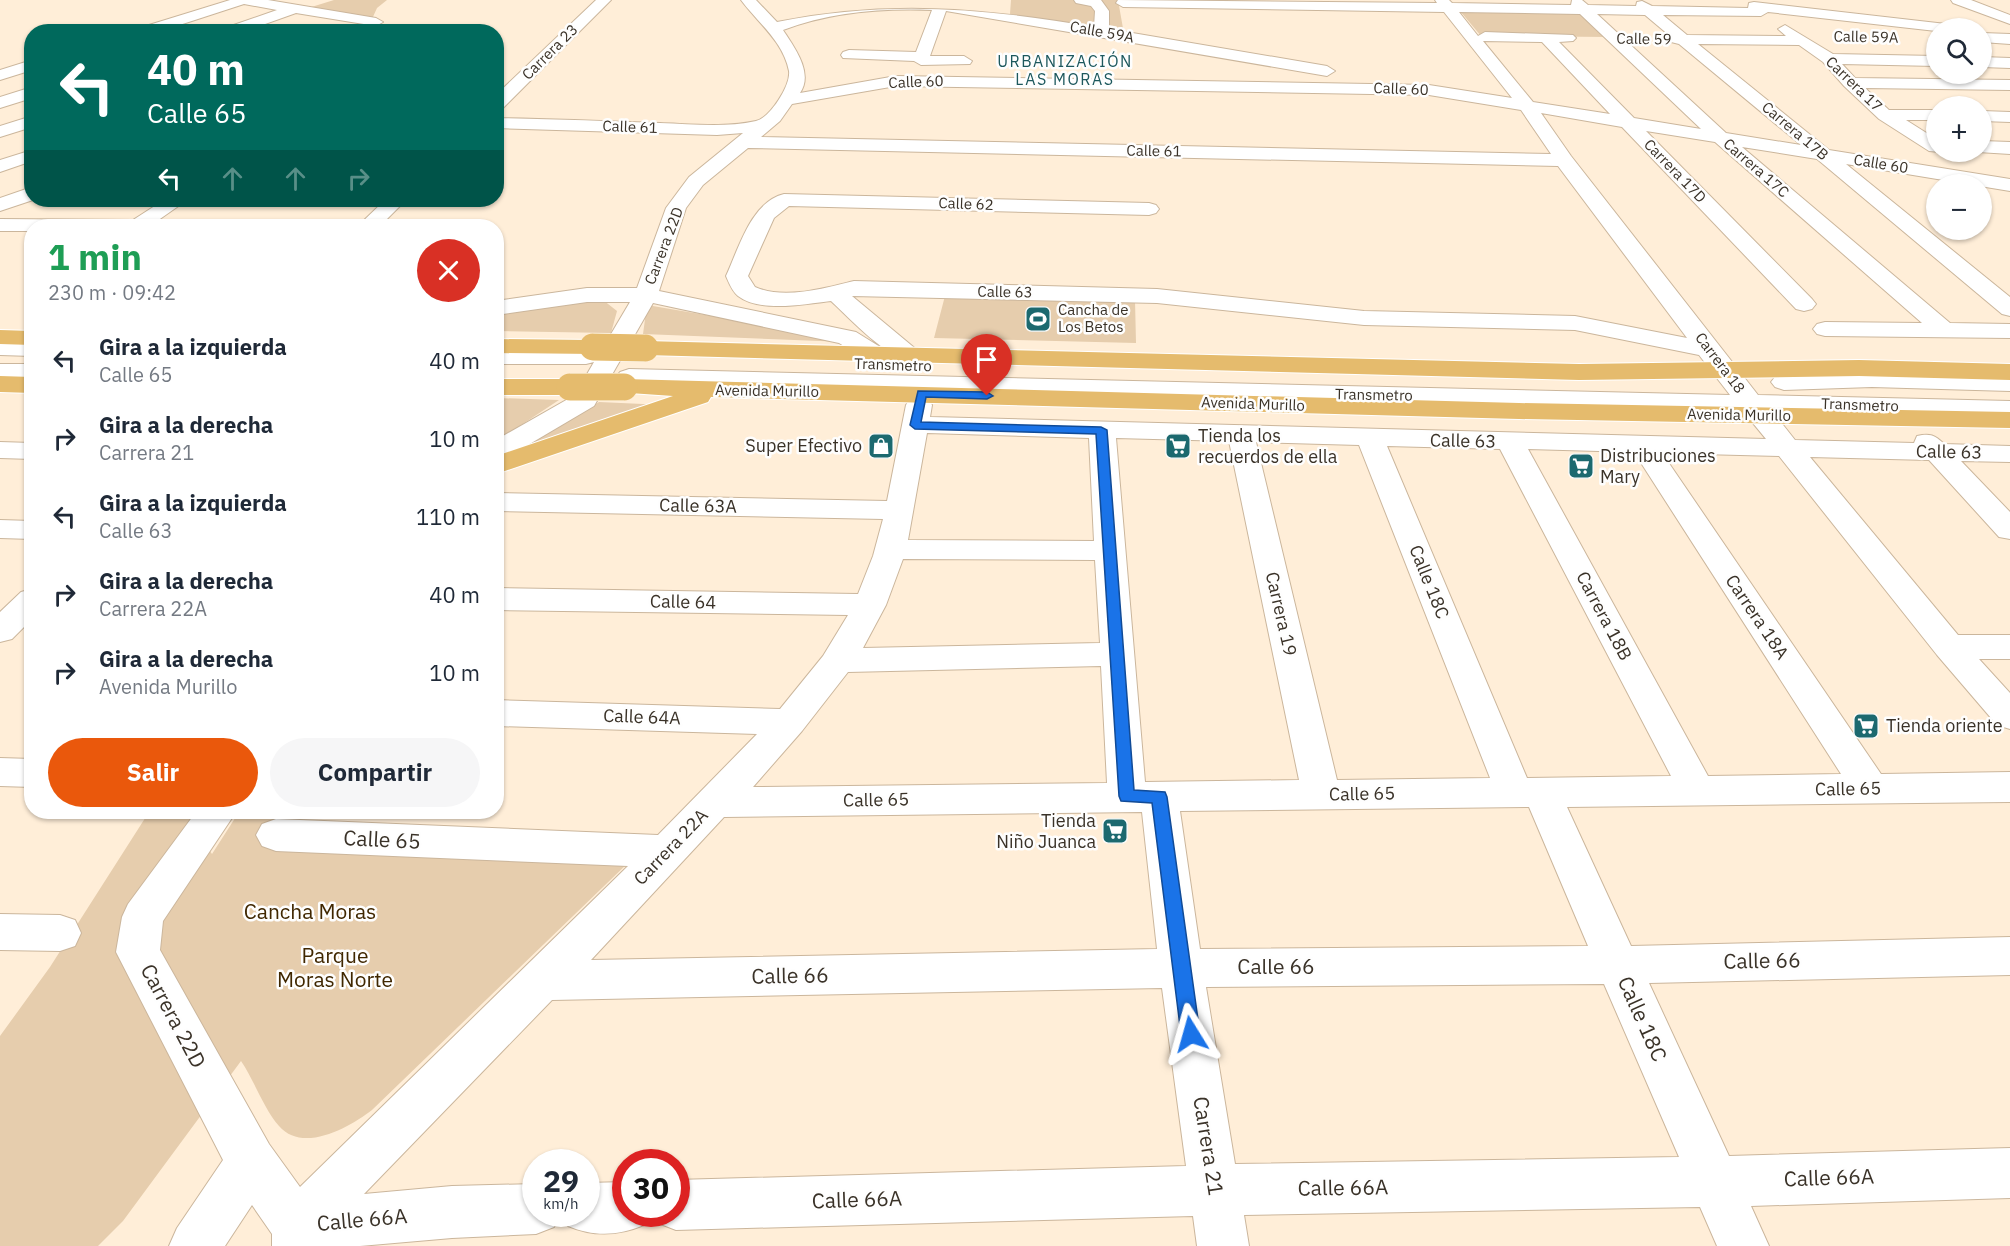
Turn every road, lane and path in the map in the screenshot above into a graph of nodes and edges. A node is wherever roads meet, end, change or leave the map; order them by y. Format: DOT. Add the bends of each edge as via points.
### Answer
graph roads {
  1 [pos="243,0"];
  2 [pos="329,0"];
  3 [pos="604,0"];
  4 [pos="1081,0"];
  5 [pos="1819,0"];
  6 [pos="1958,0"];
  7 [pos="942,3"];
  8 [pos="1123,3"];
  9 [pos="1445,4"];
  10 [pos="753,5"];
  11 [pos="1519,5"];
  12 [pos="1579,5"];
  13 [pos="1642,5"];
  14 [pos="1752,6"];
  15 [pos="383,7"];
  16 [pos="1908,8"];
  17 [pos="297,9"];
  18 [pos="826,13"];
  19 [pos="344,17"];
  20 [pos="1856,17"];
  21 [pos="1932,18"];
  22 [pos="2010,20"];
  23 [pos="166,24"];
  24 [pos="251,24"];
  25 [pos="323,24"];
  26 [pos="366,24"];
  27 [pos="377,24"];
  28 [pos="1926,26"];
  29 [pos="774,28"];
  30 [pos="1101,32"];
  31 [pos="1992,35"];
  32 [pos="1820,36"];
  33 [pos="1485,37"];
  34 [pos="1891,37"];
  35 [pos="1546,38"];
  36 [pos="1799,38"];
  37 [pos="1926,38"];
  38 [pos="1992,38"];
  39 [pos="2010,38"];
  40 [pos="1615,39"];
  41 [pos="1638,39"];
  42 [pos="1661,39"];
  43 [pos="1684,39"];
  44 [pos="849,55"];
  45 [pos="922,58"];
  46 [pos="1829,58"];
  47 [pos="1926,61"];
  48 [pos="981,62"];
  49 [pos="1992,62"];
  50 [pos="2010,63"];
  51 [pos="24,68"];
  52 [pos="0,75"];
  53 [pos="24,80"];
  54 [pos="1850,83"];
  55 [pos="2010,86"];
  56 [pos="1429,90"];
  57 [pos="24,95"];
  58 [pos="504,97"];
  59 [pos="787,100"];
  60 [pos="0,103"];
  61 [pos="1527,106"];
  62 [pos="1885,114"];
  63 [pos="1926,116"];
  64 [pos="1992,116"];
  65 [pos="2010,117"];
  66 [pos="504,123"];
  67 [pos="1628,123"];
  68 [pos="24,124"];
  69 [pos="764,126"];
  70 [pos="0,132"];
  71 [pos="1721,138"];
  72 [pos="1926,141"];
  73 [pos="745,142"];
  74 [pos="1992,147"];
  75 [pos="2010,148"];
  76 [pos="1824,154"];
  77 [pos="24,158"];
  78 [pos="1564,160"];
  79 [pos="1965,162"];
  80 [pos="0,166"];
  81 [pos="2010,185"];
  82 [pos="24,196"];
  83 [pos="0,205"];
  84 [pos="160,207"];
  85 [pos="388,207"];
  86 [pos="1149,210"];
  87 [pos="145,219"];
  88 [pos="376,219"];
  89 [pos="0,225"];
  90 [pos="24,225"];
  91 [pos="737,276"];
  92 [pos="836,294"];
  93 [pos="646,295"];
  94 [pos="1804,304"];
  95 [pos="504,307"];
  96 [pos="2010,309"];
  97 [pos="1825,328"];
  98 [pos="1944,330"];
  99 [pos="2010,331"];
  100 [pos="504,348"];
  101 [pos="1710,350"];
  102 [pos="876,355"];
  103 [pos="911,355"];
  104 [pos="504,358"];
  105 [pos="580,367"];
  106 [pos="634,367"];
  107 [pos="2010,372"];
  108 [pos="24,375"];
  109 [pos="504,376"];
  110 [pos="2,382"];
  111 [pos="2010,383"];
  112 [pos="24,384"];
  113 [pos="504,385"];
  114 [pos="717,390"];
  115 [pos="1743,393"];
  116 [pos="2010,409"];
  117 [pos="918,410"];
  118 [pos="1903,418"];
  119 [pos="2010,420"];
  120 [pos="1101,430"];
  121 [pos="1241,435"];
  122 [pos="1370,438"];
  123 [pos="1510,442"];
  124 [pos="1643,445"];
  125 [pos="504,447"];
  126 [pos="1788,448"];
  127 [pos="0,450"];
  128 [pos="24,451"];
  129 [pos="1936,452"];
  130 [pos="2010,454"];
  131 [pos="504,463"];
  132 [pos="504,502"];
  133 [pos="900,510"];
  134 [pos="0,529"];
  135 [pos="24,530"];
  136 [pos="2010,530"];
  137 [pos="891,549"];
  138 [pos="1108,551"];
  139 [pos="504,599"];
  140 [pos="870,605"];
  141 [pos="24,610"];
  142 [pos="7,633"];
  143 [pos="1949,647"];
  144 [pos="2010,647"];
  145 [pos="1116,654"];
  146 [pos="838,660"];
  147 [pos="504,713"];
  148 [pos="2010,716"];
  149 [pos="788,722"];
  150 [pos="0,772"];
  151 [pos="24,773"];
  152 [pos="2010,787"];
  153 [pos="1871,789"];
  154 [pos="1697,790"];
  155 [pos="1528,792"];
  156 [pos="1322,794"];
  157 [pos="1143,797"];
  158 [pos="714,802"];
  159 [pos="212,819"];
  160 [pos="276,835"];
  161 [pos="667,852"];
  162 [pos="0,932"];
  163 [pos="60,933"];
  164 [pos="2010,956"];
  165 [pos="1618,965"];
  166 [pos="1181,968"];
  167 [pos="542,981"];
  168 [pos="251,1162"];
  169 [pos="2010,1173"];
  170 [pos="1714,1182"];
  171 [pos="1214,1190"];
  172 [pos="690,1205"];
  173 [pos="522,1210"];
  174 [pos="297,1236"];
  175 [pos="195,1246"];
  176 [pos="1222,1246"];
  177 [pos="1743,1246"];
  1 -- 17 [label="street"];
  1 -- 23 [label="street"];
  2 -- 17 [label="street"];
  3 -- 58 [label="street, Carrera 23"];
  4 -- 30 [label="street" via="1096,3 1102,10"];
  5 -- 20 [label="street"];
  6 -- 22 [label="street"];
  7 -- 18 [label="street, Calle 59A"];
  7 -- 30 [label="street, Calle 59A"];
  7 -- 45 [label="street"];
  8 -- 9 [label="street"];
  9 -- 11 [label="street"];
  9 -- 61 [label="street, Carrera 18"];
  10 -- 18 [label="street"];
  10 -- 29 [label="street, Carrera 22D"];
  11 -- 12 [label="street"];
  12 -- 13 [label="street"];
  12 -- 40 [label="street, Carrera 17C"];
  13 -- 14 [label="street"];
  13 -- 43 [label="street, Carrera 17B"];
  14 -- 20 [label="street"];
  14 -- 36 [label="street, Carrera 17"];
  15 -- 27 [label="street"];
  16 -- 21 [label="street"];
  17 -- 19 [label="street"];
  17 -- 24 [label="street"];
  18 -- 29 [label="street, Calle 59A"];
  19 -- 25 [label="street"];
  19 -- 26 [label="street"];
  20 -- 28 [label="street"];
  29 -- 59 [label="street, Carrera 22D" via="797,72 795,88"];
  30 -- 56 [label="street, Calle 59A"];
  31 -- 39 [label="street"];
  32 -- 36 [label="street, Calle 59A"];
  33 -- 35 [label="street, Calle 59"];
  34 -- 37 [label="street, Calle 59A"];
  35 -- 40 [label="street, Calle 59"];
  35 -- 67 [label="street, Carrera 17D"];
  36 -- 43 [label="street, Calle 59"];
  36 -- 46 [label="street, Carrera 17"];
  38 -- 39 [label="street"];
  40 -- 41 [label="street, Calle 59"];
  40 -- 71 [label="street, Carrera 17C"];
  42 -- 43 [label="street, Calle 59"];
  43 -- 76 [label="street, Carrera 17B"];
  44 -- 45 [label="street"];
  45 -- 48 [label="street"];
  46 -- 47 [label="street"];
  46 -- 54 [label="street, Carrera 17"];
  49 -- 50 [label="street"];
  51 -- 52 [label="street"];
  52 -- 53 [label="street"];
  54 -- 55 [label="street"];
  54 -- 62 [label="street, Carrera 17"];
  56 -- 59 [label="street, Calle 60" via="896,81"];
  56 -- 61 [label="street, Calle 60"];
  57 -- 60 [label="street"];
  59 -- 69 [label="street, Carrera 22D"];
  61 -- 67 [label="street, Calle 60"];
  61 -- 78 [label="street, Carrera 18"];
  62 -- 63 [label="street"];
  62 -- 72 [label="street, Carrera 17"];
  64 -- 65 [label="street"];
  66 -- 69 [label="street, Calle 61" via="717,130"];
  67 -- 71 [label="street, Calle 60"];
  67 -- 94 [label="street, Carrera 17D"];
  68 -- 70 [label="street"];
  69 -- 73 [label="street, Carrera 22D"];
  71 -- 76 [label="street, Calle 60"];
  71 -- 98 [label="street, Carrera 17C"];
  73 -- 78 [label="street, Calle 61"];
  73 -- 93 [label="street, Carrera 22D" via="696,181 676,208"];
  74 -- 75 [label="street"];
  76 -- 81 [label="street, Calle 60"];
  76 -- 96 [label="street, Carrera 17B"];
  77 -- 80 [label="street"];
  78 -- 101 [label="street, Carrera 18"];
  79 -- 81 [label="street"];
  82 -- 83 [label="street"];
  84 -- 87 [label="street"];
  85 -- 88 [label="street"];
  86 -- 91 [label="street, Calle 62" via="784,200 765,215"];
  89 -- 90 [label="street"];
  91 -- 92 [label="street, Calle 63" via="742,288 758,297"];
  92 -- 101 [label="street, Calle 63" via="854,288 1157,296 1364,318 1575,322"];
  92 -- 103 [label="street"];
  93 -- 95 [label="street" via="587,295"];
  93 -- 102 [label="street" via="847,337"];
  93 -- 125 [label="street, Carrera 22D" via="585,400"];
  97 -- 98 [label="street"];
  98 -- 99 [label="street"];
  100 -- 105 [label="main road, Avenida Murillo"];
  101 -- 115 [label="street, Carrera 18"];
  102 -- 103 [label="main road, Avenida Murillo"];
  102 -- 106 [label="main road, Avenida Murillo"];
  103 -- 115 [label="main road, Avenida Murillo" via="1569,371"];
  104 -- 105 [label="street"];
  105 -- 106 [label="main road, Avenida Murillo, bridge"];
  105 -- 106 [label="main road, Avenida Murillo, bridge"];
  105 -- 109 [label="street"];
  105 -- 113 [label="main road, Avenida Murillo"];
  106 -- 114 [label="main road, Avenida Murillo"];
  106 -- 115 [label="street, Transmetro" via="1541,399"];
  107 -- 115 [label="main road, Avenida Murillo" via="1859,368"];
  108 -- 110 [label="street"];
  110 -- 112 [label="main road"];
  111 -- 115 [label="street, Transmetro" via="1872,379"];
  114 -- 117 [label="main road, Avenida Murillo"];
  114 -- 131 [label="main road"];
  115 -- 116 [label="street, Transmetro"];
  115 -- 117 [label="main road, Avenida Murillo" via="1519,411"];
  115 -- 118 [label="main road, Avenida Murillo"];
  115 -- 126 [label="street, Carrera 18"];
  117 -- 120 [label="street, Calle 63"];
  117 -- 133 [label="street, Carrera 22A"];
  118 -- 119 [label="main road, Avenida Murillo"];
  118 -- 129 [label="street"];
  120 -- 121 [label="street, Calle 63"];
  120 -- 138 [label="street, Carrera 21"];
  121 -- 122 [label="street, Calle 63"];
  121 -- 156 [label="street, Carrera 19"];
  122 -- 123 [label="street, Calle 63"];
  122 -- 155 [label="street, Calle 18C"];
  123 -- 124 [label="street, Calle 63"];
  123 -- 154 [label="street, Carrera 18B"];
  124 -- 126 [label="street, Calle 63"];
  124 -- 153 [label="street, Carrera 18A"];
  126 -- 129 [label="street, Calle 63"];
  126 -- 143 [label="street, Carrera 18"];
  127 -- 128 [label="street"];
  129 -- 130 [label="street, Calle 63"];
  129 -- 136 [label="street"];
  132 -- 133 [label="street, Calle 63A"];
  133 -- 137 [label="street, Carrera 22A"];
  134 -- 135 [label="street"];
  137 -- 138 [label="street"];
  137 -- 140 [label="street, Carrera 22A"];
  138 -- 145 [label="street, Carrera 21"];
  139 -- 140 [label="street, Calle 64"];
  140 -- 146 [label="street, Carrera 22A"];
  141 -- 142 [label="street"];
  143 -- 144 [label="street"];
  143 -- 148 [label="street, Carrera 18"];
  145 -- 146 [label="street"];
  145 -- 157 [label="street, Carrera 21"];
  146 -- 149 [label="street, Carrera 22A"];
  147 -- 149 [label="street, Calle 64A"];
  149 -- 158 [label="street, Carrera 22A"];
  150 -- 151 [label="street"];
  152 -- 153 [label="street, Calle 65"];
  153 -- 154 [label="street, Calle 65"];
  154 -- 155 [label="street, Calle 65"];
  155 -- 156 [label="street, Calle 65"];
  155 -- 165 [label="street, Calle 18C"];
  156 -- 157 [label="street, Calle 65"];
  157 -- 158 [label="street, Calle 65"];
  157 -- 166 [label="street, Carrera 21"];
  158 -- 161 [label="street, Carrera 22A"];
  159 -- 168 [label="street, Carrera 22D" via="143,917 138,952"];
  160 -- 161 [label="street, Calle 65"];
  161 -- 167 [label="street, Carrera 22A"];
  162 -- 163 [label="street"];
  164 -- 165 [label="street, Calle 66"];
  165 -- 166 [label="street, Calle 66"];
  165 -- 170 [label="street, Calle 18C"];
  166 -- 167 [label="street, Calle 66"];
  166 -- 171 [label="street, Carrera 21"];
  167 -- 174 [label="street, Carrera 22A"];
  168 -- 174 [label="street, Carrera 22D"];
  168 -- 175 [label="street"];
  169 -- 170 [label="street, Calle 66A"];
  170 -- 171 [label="street, Calle 66A"];
  170 -- 177 [label="street, Calle 18C"];
  171 -- 172 [label="street, Calle 66A"];
  171 -- 176 [label="street, Carrera 21"];
  173 -- 174 [label="street, Calle 66A" via="452,1212"];
}
